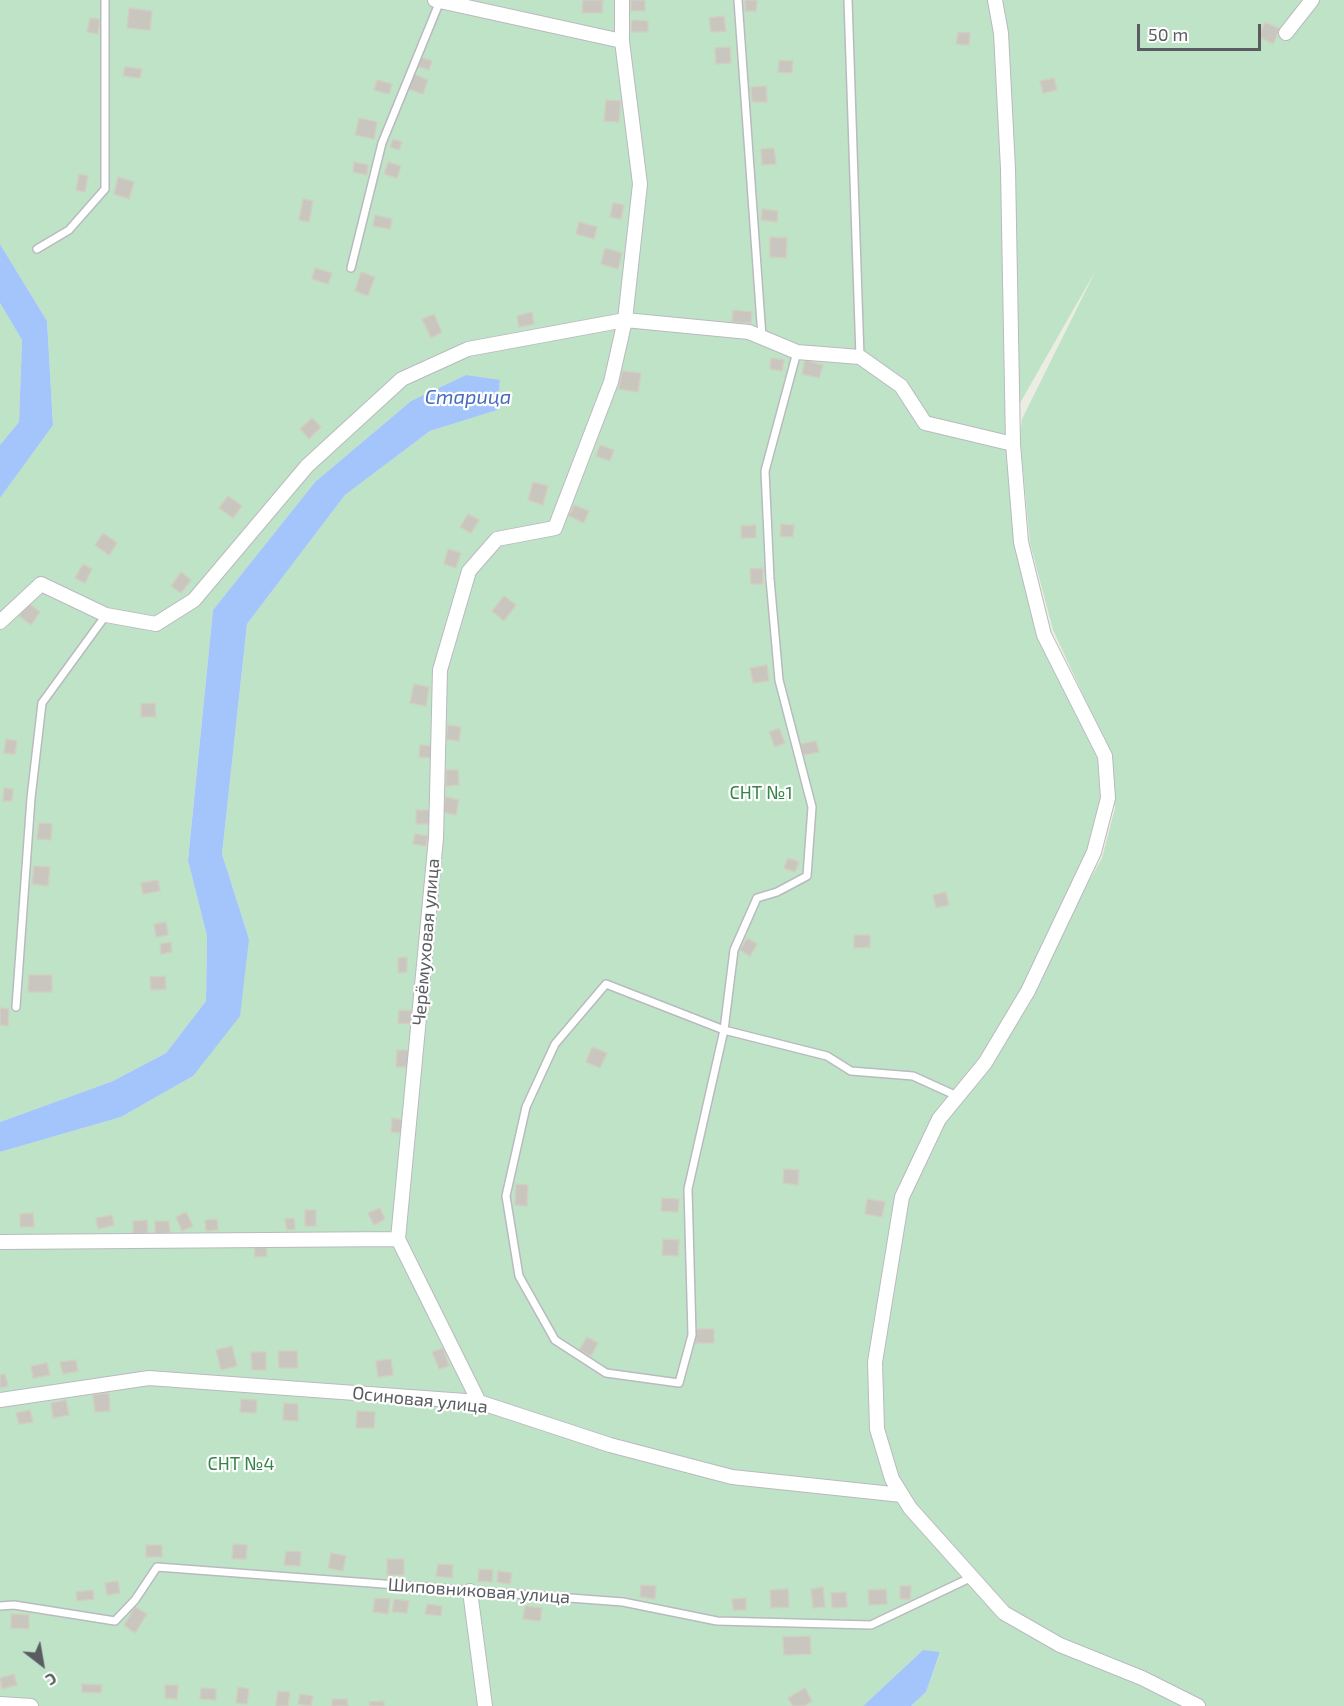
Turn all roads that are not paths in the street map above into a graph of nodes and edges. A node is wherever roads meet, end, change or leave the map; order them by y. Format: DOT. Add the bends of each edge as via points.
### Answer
graph roads {
  1 [pos="105,0"];
  2 [pos="622,0"];
  3 [pos="738,0"];
  4 [pos="848,0"];
  5 [pos="995,0"];
  6 [pos="1312,0"];
  7 [pos="437,1"];
  8 [pos="1286,33"];
  9 [pos="622,41"];
  10 [pos="37,249"];
  11 [pos="351,268"];
  12 [pos="625,320"];
  13 [pos="762,337"];
  14 [pos="797,352"];
  15 [pos="860,357"];
  16 [pos="1013,444"];
  17 [pos="106,615"];
  18 [pos="0,622"];
  19 [pos="16,1007"];
  20 [pos="724,1030"];
  21 [pos="957,1096"];
  22 [pos="398,1239"];
  23 [pos="0,1242"];
  24 [pos="0,1400"];
  25 [pos="479,1402"];
  26 [pos="902,1495"];
  27 [pos="972,1577"];
  28 [pos="470,1590"];
  29 [pos="0,1606"];
  30 [pos="0,1704"];
  31 [pos="31,1706"];
  32 [pos="485,1706"];
  33 [pos="1198,1706"];
  1 -- 10 [label="lane" via="105,189 69,230"];
  2 -- 9 [label="street"];
  3 -- 13 [label="lane"];
  4 -- 15 [label="lane"];
  5 -- 16 [label="street" via="1001,33 1008,169"];
  6 -- 8 [label="street"];
  7 -- 9 [label="street"];
  7 -- 11 [label="lane" via="382,143"];
  9 -- 12 [label="street" via="640,184"];
  12 -- 13 [label="street" via="749,332"];
  12 -- 17 [label="street" via="468,349 402,379 307,466 194,600 156,624"];
  12 -- 22 [label="street, Черёмуховая улица" via="611,382 555,528 496,539 469,571 440,670 436,838"];
  13 -- 14 [label="street"];
  14 -- 15 [label="street"];
  14 -- 20 [label="lane" via="765,471 779,680 812,807 807,876 757,898 734,950"];
  15 -- 16 [label="street" via="901,386 925,423"];
  16 -- 21 [label="street" via="1021,542 1044,635 1105,756 1108,798 1094,852 1028,991 985,1063"];
  17 -- 18 [label="street" via="42,584"];
  17 -- 19 [label="lane" via="42,703"];
  20 -- 20 [label="lane" via="688,1189 692,1335 679,1383 606,1373 555,1340 519,1276 506,1196 526,1107 555,1044 606,984"];
  20 -- 21 [label="lane" via="827,1056 851,1071 914,1076"];
  21 -- 26 [label="street" via="939,1119 902,1197 875,1362 877,1429 892,1479"];
  22 -- 23 [label="street"];
  22 -- 25 [label="street"];
  24 -- 25 [label="street, Осиновая улица" via="149,1378"];
  25 -- 26 [label="street, Осиновая улица" via="610,1445 732,1477"];
  26 -- 27 [label="street"];
  27 -- 28 [label="lane, Шиповниковая улица" via="872,1625 717,1621 623,1602"];
  27 -- 33 [label="street" via="1004,1613 1060,1645"];
  28 -- 29 [label="lane, Шиповниковая улица" via="158,1568 115,1621"];
  28 -- 32 [label="street"];
  30 -- 31 [label="street"];
}
